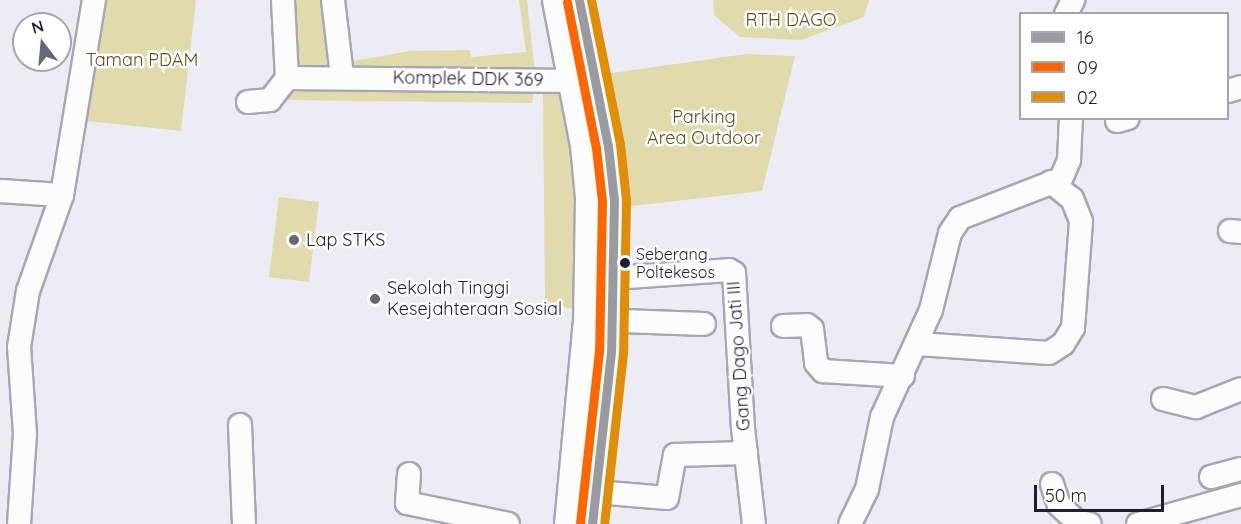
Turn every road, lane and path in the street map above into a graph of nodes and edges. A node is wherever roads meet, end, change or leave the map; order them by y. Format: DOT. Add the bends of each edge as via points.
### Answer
graph roads {
  1 [pos="94,0"];
  2 [pos="283,0"];
  3 [pos="333,0"];
  4 [pos="557,0"];
  5 [pos="579,0"];
  6 [pos="342,76"];
  7 [pos="287,78"];
  8 [pos="583,78"];
  9 [pos="248,102"];
  10 [pos="1071,120"];
  11 [pos="1051,182"];
  12 [pos="0,191"];
  13 [pos="62,195"];
  14 [pos="613,278"];
  15 [pos="600,320"];
  16 [pos="704,324"];
  17 [pos="783,326"];
  18 [pos="918,344"];
  19 [pos="9,347"];
  20 [pos="903,376"];
  21 [pos="1241,389"];
  22 [pos="1163,399"];
  23 [pos="240,425"];
  24 [pos="746,453"];
  25 [pos="1241,469"];
  26 [pos="409,474"];
  27 [pos="1211,477"];
  28 [pos="1052,484"];
  29 [pos="596,492"];
  30 [pos="1241,495"];
  31 [pos="19,524"];
  32 [pos="244,524"];
  33 [pos="508,524"];
  34 [pos="569,524"];
  35 [pos="592,524"];
  36 [pos="754,524"];
  37 [pos="850,524"];
  38 [pos="1090,524"];
  39 [pos="1138,524"];
  1 -- 13 [label="street"];
  2 -- 7 [label="street"];
  3 -- 6 [label="street"];
  4 -- 8 [label="main road"];
  5 -- 8 [label="main road"];
  6 -- 7 [label="street, Komplek DDK 369"];
  6 -- 8 [label="street, Komplek DDK 369"];
  7 -- 9 [label="street" via="270,100"];
  8 -- 14 [label="main road" via="613,178"];
  8 -- 15 [label="main road"];
  10 -- 11 [label="street" via="1069,160 1062,179"];
  11 -- 18 [label="street" via="960,218 950,233 939,284"];
  11 -- 18 [label="street" via="1072,199 1081,221 1073,328 1063,344 1049,353"];
  12 -- 13 [label="street"];
  13 -- 19 [label="street"];
  14 -- 15 [label="main road"];
  14 -- 24 [label="street, Gang Dago Jati III" via="729,270 734,273"];
  15 -- 16 [label="street"];
  15 -- 29 [label="main road"];
  15 -- 34 [label="main road"];
  17 -- 20 [label="street" via="807,325 812,329 816,363 823,371"];
  18 -- 20 [label="street"];
  19 -- 31 [label="street" via="25,434"];
  20 -- 37 [label="street" via="882,417 867,489"];
  21 -- 22 [label="street" via="1196,407"];
  23 -- 32 [label="street"];
  24 -- 29 [label="street" via="675,455 667,498"];
  24 -- 36 [label="street, Gang Dago Jati III"];
  25 -- 27 [label="street"];
  26 -- 33 [label="street" via="407,503"];
  28 -- 38 [label="street" via="1059,505 1076,521"];
  29 -- 35 [label="main road"];
  30 -- 39 [label="street"];
}
